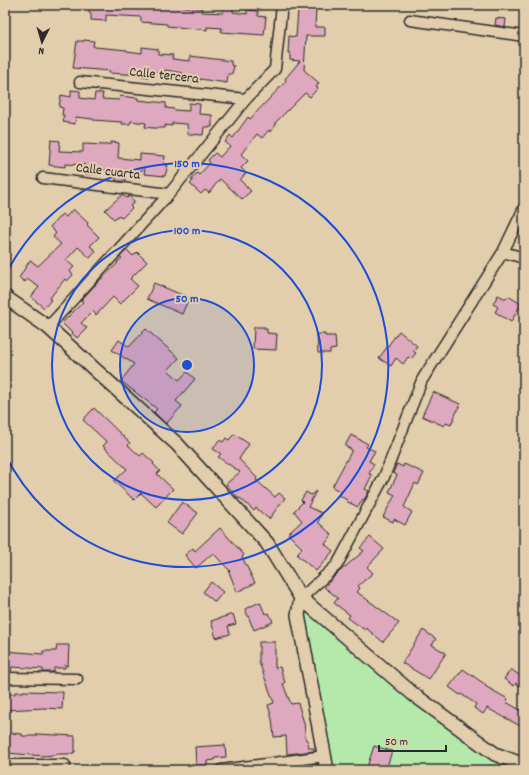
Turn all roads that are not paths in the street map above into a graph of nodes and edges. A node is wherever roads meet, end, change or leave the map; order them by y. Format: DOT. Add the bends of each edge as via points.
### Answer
graph roads {
  1 [pos="282,5"];
  2 [pos="410,20"];
  3 [pos="524,36"];
  4 [pos="80,82"];
  5 [pos="246,99"];
  6 [pos="43,178"];
  7 [pos="169,194"];
  8 [pos="524,208"];
  9 [pos="503,252"];
  10 [pos="524,258"];
  11 [pos="5,297"];
  12 [pos="48,328"];
  13 [pos="301,598"];
  14 [pos="5,678"];
  15 [pos="77,679"];
  16 [pos="324,756"];
  17 [pos="5,765"];
  18 [pos="65,765"];
  19 [pos="524,765"];
  20 [pos="221,770"];
  21 [pos="327,770"];
  1 -- 5 [label="street" via="275,69"];
  2 -- 3 [label="street"];
  4 -- 5 [label="street, Calle tercera"];
  5 -- 7 [label="street"];
  6 -- 7 [label="street, Calle cuarta"];
  7 -- 12 [label="street"];
  8 -- 9 [label="street"];
  9 -- 10 [label="street"];
  9 -- 13 [label="street" via="422,380 384,477 337,565"];
  11 -- 12 [label="street"];
  12 -- 13 [label="street" via="177,444 267,543"];
  13 -- 16 [label="street" via="298,615"];
  13 -- 19 [label="street" via="413,694 495,754"];
  14 -- 15 [label="street"];
  16 -- 20 [label="street"];
  16 -- 21 [label="street"];
  17 -- 18 [label="street"];
}
